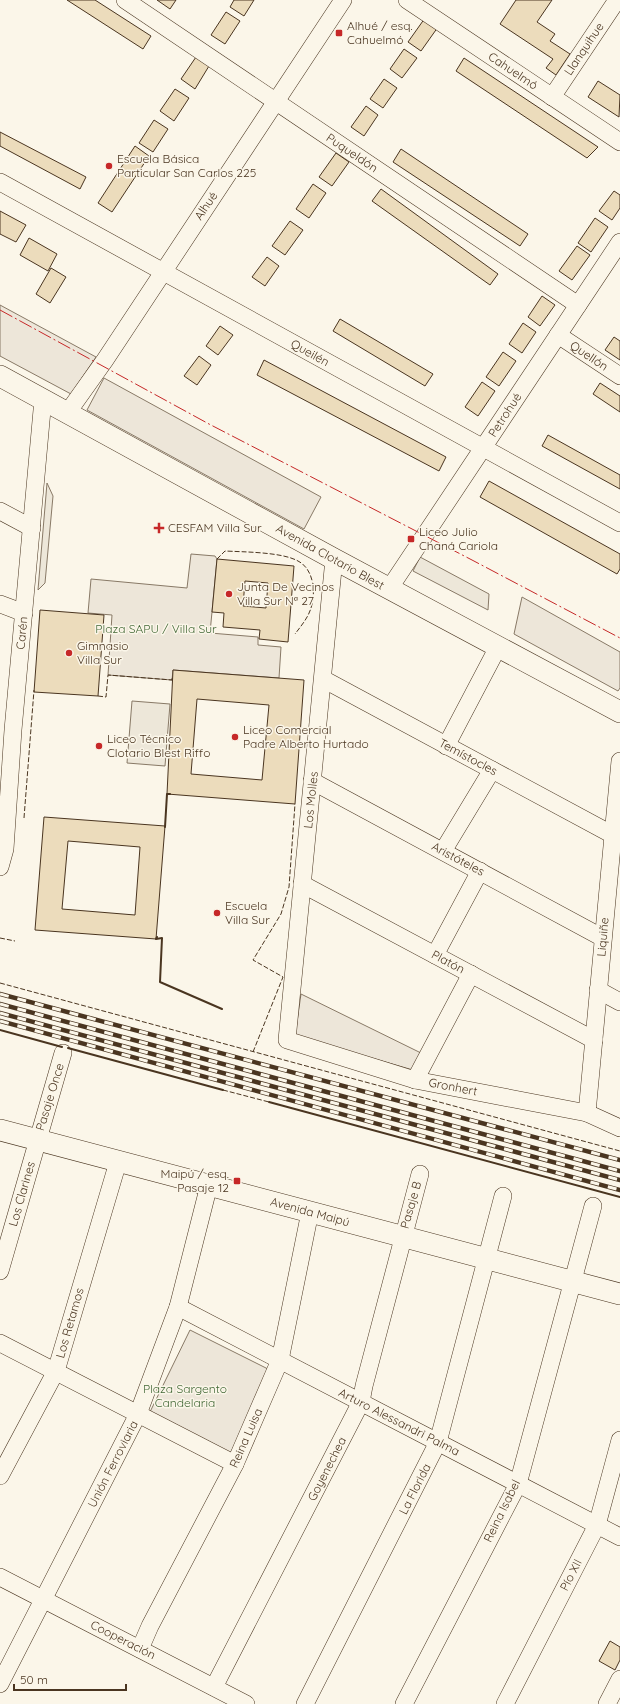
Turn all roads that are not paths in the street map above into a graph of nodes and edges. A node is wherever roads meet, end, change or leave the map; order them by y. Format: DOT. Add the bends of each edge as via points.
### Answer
graph roads {
  1 [pos="125,0"];
  2 [pos="343,0"];
  3 [pos="406,0"];
  4 [pos="617,0"];
  5 [pos="552,97"];
  6 [pos="276,101"];
  7 [pos="620,142"];
  8 [pos="0,182"];
  9 [pos="617,253"];
  10 [pos="162,272"];
  11 [pos="578,305"];
  12 [pos="558,335"];
  13 [pos="0,376"];
  14 [pos="620,376"];
  15 [pos="42,399"];
  16 [pos="68,412"];
  17 [pos="484,448"];
  18 [pos="0,511"];
  19 [pos="620,522"];
  20 [pos="32,528"];
  21 [pos="334,559"];
  22 [pos="389,589"];
  23 [pos="0,604"];
  24 [pos="24,613"];
  25 [pos="498,647"];
  26 [pos="323,679"];
  27 [pos="620,712"];
  28 [pos="6,727"];
  29 [pos="446,746"];
  30 [pos="492,770"];
  31 [pos="620,771"];
  32 [pos="312,781"];
  33 [pos="3,813"];
  34 [pos="613,835"];
  35 [pos="443,851"];
  36 [pos="0,867"];
  37 [pos="480,871"];
  38 [pos="302,884"];
  39 [pos="614,891"];
  40 [pos="603,938"];
  41 [pos="435,955"];
  42 [pos="471,974"];
  43 [pos="598,990"];
  44 [pos="620,1002"];
  45 [pos="286,1040"];
  46 [pos="594,1040"];
  47 [pos="63,1053"];
  48 [pos="415,1080"];
  49 [pos="587,1113"];
  50 [pos="620,1128"];
  51 [pos="0,1130"];
  52 [pos="37,1140"];
  53 [pos="118,1162"];
  54 [pos="420,1174"];
  55 [pos="209,1186"];
  56 [pos="503,1196"];
  57 [pos="593,1206"];
  58 [pos="310,1212"];
  59 [pos="402,1236"];
  60 [pos="486,1258"];
  61 [pos="0,1271"];
  62 [pos="572,1281"];
  63 [pos="620,1294"];
  64 [pos="178,1307"];
  65 [pos="0,1343"];
  66 [pos="280,1360"];
  67 [pos="56,1372"];
  68 [pos="361,1402"];
  69 [pos="138,1414"];
  70 [pos="620,1440"];
  71 [pos="438,1442"];
  72 [pos="235,1464"];
  73 [pos="0,1476"];
  74 [pos="518,1484"];
  75 [pos="597,1525"];
  76 [pos="620,1537"];
  77 [pos="0,1577"];
  78 [pos="43,1599"];
  79 [pos="140,1649"];
  80 [pos="620,1679"];
  81 [pos="0,1684"];
  82 [pos="214,1687"];
  83 [pos="246,1704"];
  84 [pos="305,1704"];
  85 [pos="404,1704"];
  86 [pos="504,1704"];
  87 [pos="607,1704"];
  1 -- 6 [label="street, Puqueldón"];
  2 -- 6 [label="street, Alhué"];
  3 -- 5 [label="street, Cahuelmó"];
  4 -- 5 [label="street, Llanquihue"];
  5 -- 7 [label="street, Cahuelmó"];
  6 -- 10 [label="street, Alhué"];
  6 -- 11 [label="street, Puqueldón"];
  8 -- 10 [label="street, Queilén"];
  9 -- 11 [label="street, Petrohué"];
  10 -- 16 [label="street, Alhué"];
  10 -- 17 [label="street, Queilén"];
  11 -- 12 [label="street, Petrohué"];
  12 -- 14 [label="street, Quellón"];
  12 -- 17 [label="street, Petrohué"];
  13 -- 15 [label="main road, Avenida Clotario Blest"];
  15 -- 16 [label="main road, Avenida Clotario Blest"];
  15 -- 20 [label="street, Carén"];
  16 -- 21 [label="main road, Avenida Clotario Blest"];
  17 -- 19 [label="street, Queilén"];
  17 -- 22 [label="street, Petrohué"];
  18 -- 20 [label="street"];
  20 -- 24 [label="street, Carén"];
  21 -- 22 [label="main road, Avenida Clotario Blest"];
  21 -- 26 [label="street, Los Molles"];
  22 -- 25 [label="main road, Avenida Clotario Blest"];
  23 -- 24 [label="street"];
  24 -- 28 [label="street, Carén"];
  25 -- 27 [label="main road, Avenida Clotario Blest"];
  25 -- 29 [label="street"];
  26 -- 29 [label="street, Temístocles"];
  26 -- 32 [label="street, Los Molles"];
  28 -- 33 [label="street, Carén"];
  29 -- 30 [label="street, Temístocles"];
  30 -- 34 [label="street, Temístocles"];
  30 -- 35 [label="street"];
  31 -- 34 [label="street, Liquiñe"];
  32 -- 35 [label="street, Aristóteles"];
  32 -- 38 [label="street, Los Molles"];
  33 -- 36 [label="street, Carén" via="5,849"];
  34 -- 39 [label="street, Liquiñe"];
  35 -- 37 [label="street, Aristóteles"];
  37 -- 40 [label="street, Aristóteles"];
  37 -- 41 [label="street"];
  38 -- 41 [label="street, Platón"];
  38 -- 45 [label="street, Los Molles"];
  39 -- 40 [label="street, Liquiñe"];
  40 -- 43 [label="street, Liquiñe"];
  41 -- 42 [label="street, Platón"];
  42 -- 46 [label="street, Platón"];
  42 -- 48 [label="street"];
  43 -- 44 [label="street"];
  43 -- 46 [label="street, Liquiñe"];
  45 -- 48 [label="street, Gronhert"];
  46 -- 49 [label="street, Liquiñe"];
  47 -- 52 [label="street, Pasaje Once"];
  48 -- 49 [label="street, Gronhert"];
  49 -- 50 [label="street, Gronhert"];
  51 -- 52 [label="main road, Avenida Maipú"];
  52 -- 53 [label="main road, Avenida Maipú"];
  52 -- 61 [label="street, Los Clarines"];
  53 -- 55 [label="main road, Avenida Maipú"];
  53 -- 67 [label="street, Los Retamos"];
  54 -- 59 [label="street, Pasaje B"];
  55 -- 58 [label="main road, Avenida Maipú"];
  55 -- 64 [label="street, Unión Ferroviaria"];
  56 -- 60 [label="street, La Florida"];
  57 -- 62 [label="street, Reina Isabel"];
  58 -- 59 [label="main road, Avenida Maipú"];
  58 -- 66 [label="street, Reina Luisa"];
  59 -- 60 [label="main road, Avenida Maipú"];
  59 -- 68 [label="street, Goyenechea"];
  60 -- 62 [label="main road, Avenida Maipú"];
  60 -- 71 [label="street, La Florida"];
  62 -- 63 [label="main road, Avenida Maipú"];
  62 -- 74 [label="street, Reina Isabel"];
  64 -- 66 [label="street, Arturo Alessandri Palma"];
  64 -- 69 [label="street, Unión Ferroviaria"];
  65 -- 67 [label="street"];
  66 -- 68 [label="street, Arturo Alessandri Palma"];
  66 -- 72 [label="street, Reina Luisa"];
  67 -- 69 [label="street"];
  67 -- 73 [label="street, Los Retamos"];
  68 -- 71 [label="street, Arturo Alessandri Palma"];
  68 -- 82 [label="street, Goyenechea"];
  69 -- 72 [label="street"];
  69 -- 78 [label="street, Unión Ferroviaria"];
  70 -- 75 [label="street, Pío XII"];
  71 -- 74 [label="street, Arturo Alessandri Palma"];
  71 -- 84 [label="street, La Florida"];
  72 -- 79 [label="street, Reina Luisa"];
  74 -- 75 [label="street, Arturo Alessandri Palma"];
  74 -- 85 [label="street, Reina Isabel"];
  75 -- 76 [label="street, Arturo Alessandri Palma"];
  75 -- 86 [label="street, Pío XII"];
  77 -- 78 [label="street, Cooperación"];
  78 -- 79 [label="street, Cooperación"];
  78 -- 81 [label="street, Unión Ferroviaria"];
  79 -- 82 [label="street, Cooperación"];
  80 -- 87 [label="street"];
  82 -- 83 [label="street, Cooperación"];
}
